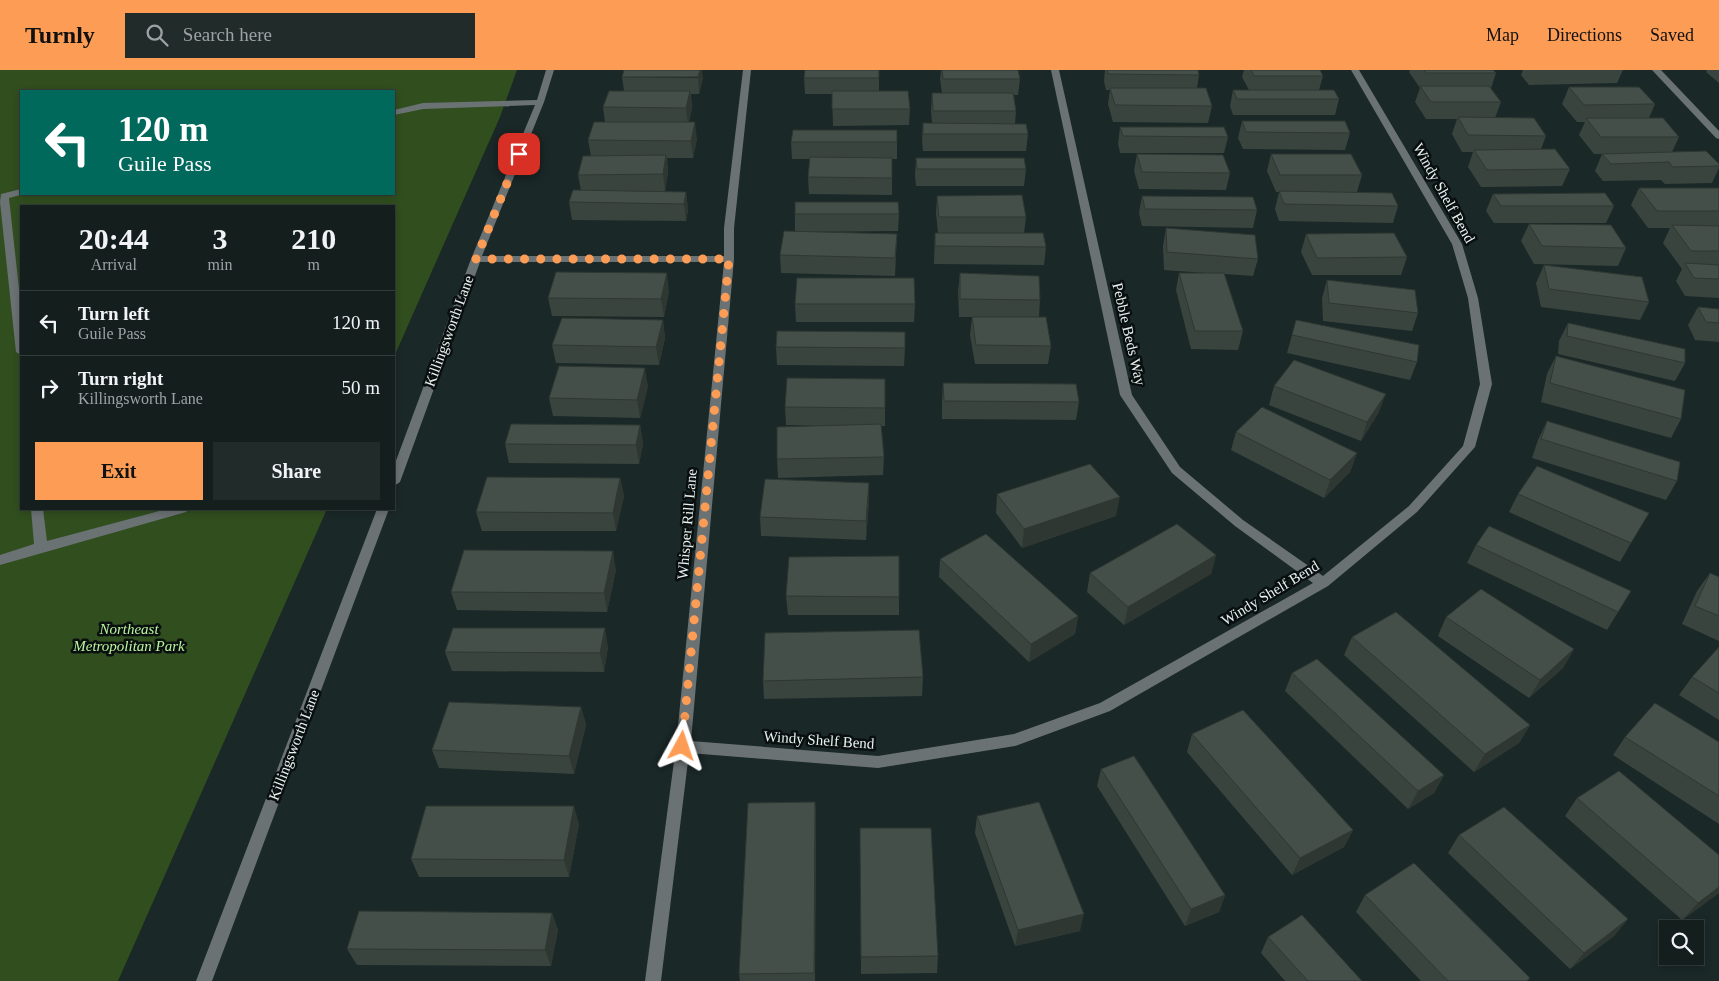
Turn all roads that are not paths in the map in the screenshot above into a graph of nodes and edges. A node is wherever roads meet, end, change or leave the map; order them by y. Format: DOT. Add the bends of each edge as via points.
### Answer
graph roads {
  1 [pos="550,70"];
  2 [pos="747,70"];
  3 [pos="1055,70"];
  4 [pos="1355,70"];
  5 [pos="1656,70"];
  6 [pos="540,102"];
  7 [pos="395,112"];
  8 [pos="1719,136"];
  9 [pos="20,192"];
  10 [pos="476,259"];
  11 [pos="729,259"];
  12 [pos="20,343"];
  13 [pos="395,479"];
  14 [pos="37,510"];
  15 [pos="178,510"];
  16 [pos="384,510"];
  17 [pos="41,547"];
  18 [pos="0,560"];
  19 [pos="1323,583"];
  20 [pos="682,746"];
  21 [pos="204,981"];
  22 [pos="653,981"];
  1 -- 6 [label="street, Killingsworth Lane"];
  2 -- 11 [label="street, Whisper Rill Lane" via="729,228"];
  3 -- 19 [label="street, Pebble Beds Way" via="1126,395 1176,470 1239,523"];
  4 -- 19 [label="street, Windy Shelf Bend" via="1456,244 1474,298 1486,384 1469,447 1414,509"];
  5 -- 8 [label="street"];
  6 -- 7 [label="street" via="423,106"];
  6 -- 10 [label="street, Killingsworth Lane"];
  9 -- 12 [label="street" via="4,196"];
  10 -- 11 [label="street"];
  10 -- 13 [label="street, Killingsworth Lane"];
  11 -- 20 [label="street, Whisper Rill Lane"];
  14 -- 17 [label="street"];
  15 -- 17 [label="street"];
  16 -- 21 [label="street, Killingsworth Lane"];
  17 -- 18 [label="street"];
  19 -- 20 [label="street, Windy Shelf Bend" via="1105,707 1015,740 878,762"];
  20 -- 22 [label="street, Whisper Rill Lane"];
}
